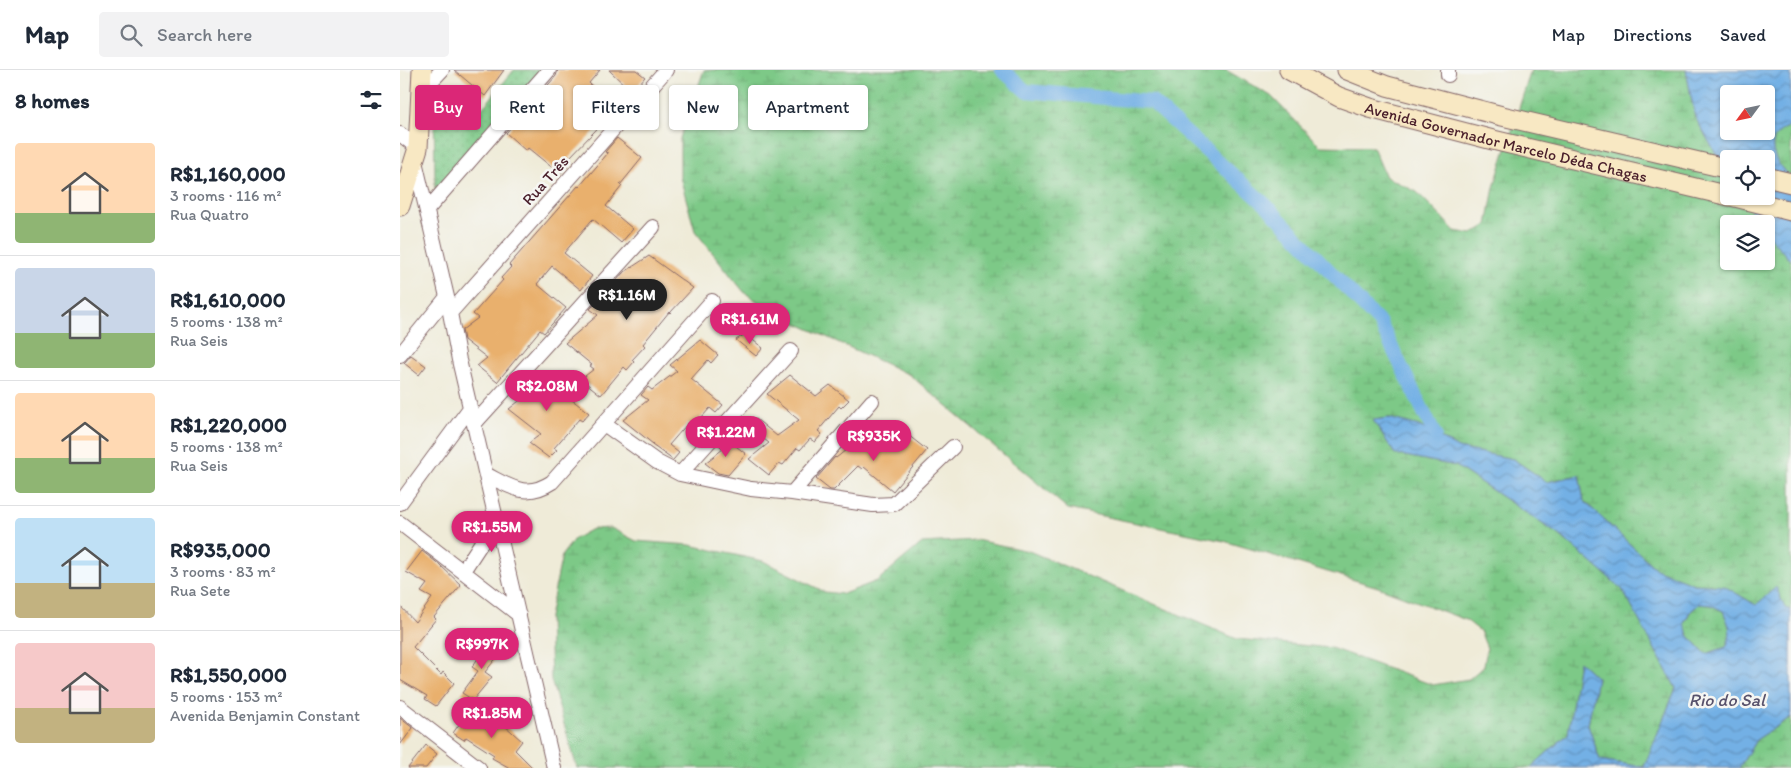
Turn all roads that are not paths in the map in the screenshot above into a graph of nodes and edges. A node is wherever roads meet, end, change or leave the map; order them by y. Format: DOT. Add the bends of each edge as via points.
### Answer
graph roads {
  1 [pos="422,70"];
  2 [pos="442,70"];
  3 [pos="549,70"];
  4 [pos="666,70"];
  5 [pos="1289,70"];
  6 [pos="1347,70"];
  7 [pos="422,85"];
  8 [pos="428,85"];
  9 [pos="416,130"];
  10 [pos="400,134"];
  11 [pos="411,166"];
  12 [pos="1720,167"];
  13 [pos="1775,179"];
  14 [pos="1791,183"];
  15 [pos="1720,194"];
  16 [pos="1767,205"];
  17 [pos="400,206"];
  18 [pos="427,210"];
  19 [pos="1791,211"];
  20 [pos="652,227"];
  21 [pos="447,297"];
  22 [pos="712,301"];
  23 [pos="450,313"];
  24 [pos="792,351"];
  25 [pos="400,355"];
  26 [pos="872,401"];
  27 [pos="470,408"];
  28 [pos="474,424"];
  29 [pos="604,424"];
  30 [pos="952,447"];
  31 [pos="680,474"];
  32 [pos="487,475"];
  33 [pos="792,493"];
  34 [pos="400,503"];
  35 [pos="497,519"];
  36 [pos="400,523"];
  37 [pos="463,572"];
  38 [pos="519,615"];
  39 [pos="400,707"];
  40 [pos="479,768"];
  41 [pos="554,768"];
  1 -- 7 [label="main road"];
  2 -- 8 [label="street"];
  3 -- 18 [label="street"];
  4 -- 23 [label="street, Rua Três"];
  5 -- 15 [label="main road, Avenida Governador Marcelo Déda Chagas" via="1339,97 1370,108"];
  6 -- 12 [label="main road, Avenida Governador Marcelo Déda Chagas" via="1387,86 1502,116"];
  9 -- 11 [label="main road"];
  10 -- 11 [label="street"];
  11 -- 17 [label="main road"];
  11 -- 18 [label="street"];
  13 -- 14 [label="main road"];
  16 -- 19 [label="main road, Avenida Governador Marcelo Déda Chagas"];
  18 -- 21 [label="street"];
  20 -- 28 [label="street"];
  21 -- 23 [label="street"];
  21 -- 25 [label="street"];
  22 -- 29 [label="street"];
  23 -- 27 [label="street"];
  24 -- 31 [label="street"];
  26 -- 33 [label="street"];
  27 -- 28 [label="street"];
  27 -- 34 [label="street"];
  28 -- 32 [label="street"];
  29 -- 31 [label="street" via="657,462"];
  29 -- 32 [label="street" via="552,482 537,490 521,491"];
  30 -- 33 [label="street" via="894,504 872,505"];
  31 -- 33 [label="street" via="751,489"];
  32 -- 35 [label="street"];
  35 -- 37 [label="street"];
  35 -- 38 [label="street"];
  36 -- 37 [label="street"];
  37 -- 38 [label="street"];
  38 -- 41 [label="street"];
  39 -- 40 [label="street"];
}
